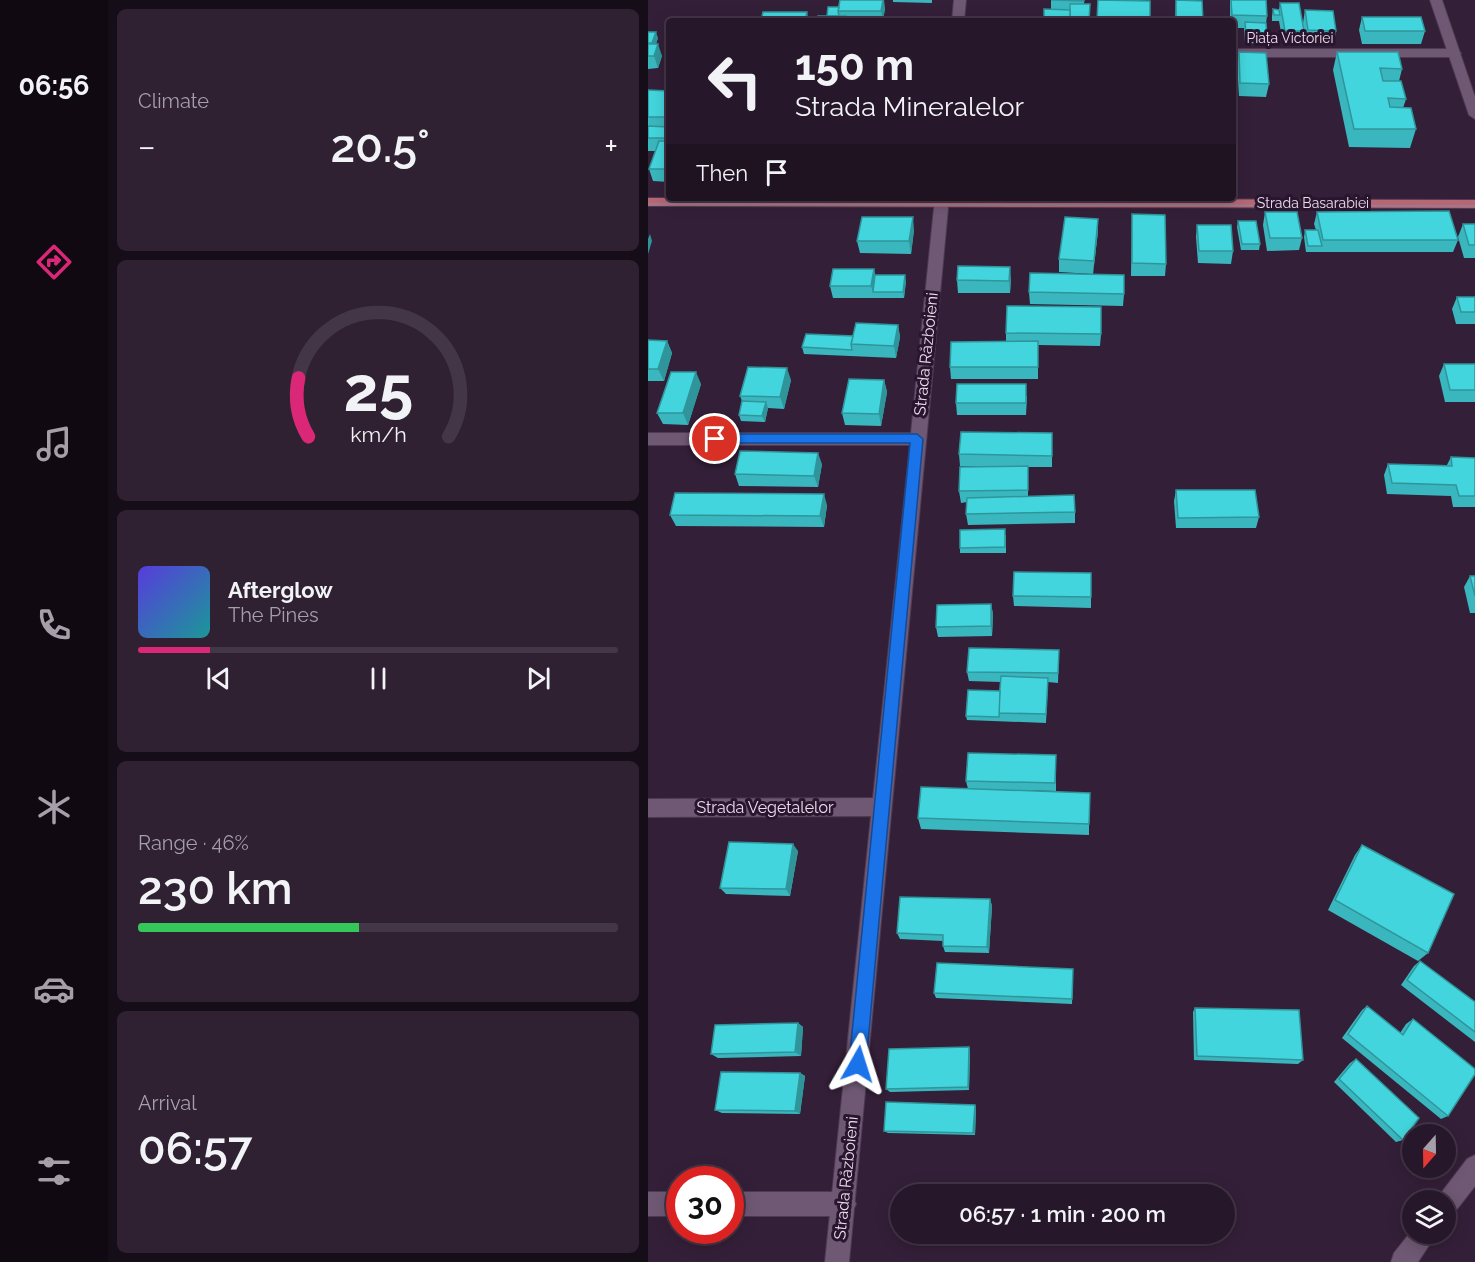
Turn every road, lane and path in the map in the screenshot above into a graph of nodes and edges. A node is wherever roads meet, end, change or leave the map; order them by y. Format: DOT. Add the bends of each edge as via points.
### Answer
graph roads {
  1 [pos="960,0"];
  2 [pos="1436,0"];
  3 [pos="958,18"];
  4 [pos="1236,53"];
  5 [pos="1455,53"];
  6 [pos="1475,115"];
  7 [pos="795,201"];
  8 [pos="942,201"];
  9 [pos="1075,201"];
  10 [pos="648,202"];
  11 [pos="1475,204"];
  12 [pos="648,439"];
  13 [pos="917,439"];
  14 [pos="882,807"];
  15 [pos="648,808"];
  16 [pos="1475,1167"];
  17 [pos="1456,1192"];
  18 [pos="648,1204"];
  19 [pos="666,1204"];
  20 [pos="744,1204"];
  21 [pos="844,1204"];
  22 [pos="1417,1244"];
  23 [pos="837,1262"];
  24 [pos="1403,1262"];
  1 -- 3 [label="street"];
  2 -- 5 [label="street"];
  4 -- 5 [label="street, Piața Victoriei"];
  5 -- 6 [label="street"];
  7 -- 10 [label="main road, Strada Basarabiei"];
  8 -- 13 [label="street, Strada Războieni"];
  9 -- 11 [label="main road, Strada Basarabiei"];
  12 -- 13 [label="street"];
  13 -- 14 [label="street, Strada Războieni"];
  14 -- 15 [label="street, Strada Vegetalelor"];
  14 -- 21 [label="street, Strada Războieni"];
  16 -- 17 [label="street"];
  18 -- 19 [label="street"];
  20 -- 21 [label="street"];
  21 -- 23 [label="street, Strada Războieni"];
  22 -- 24 [label="street"];
}
